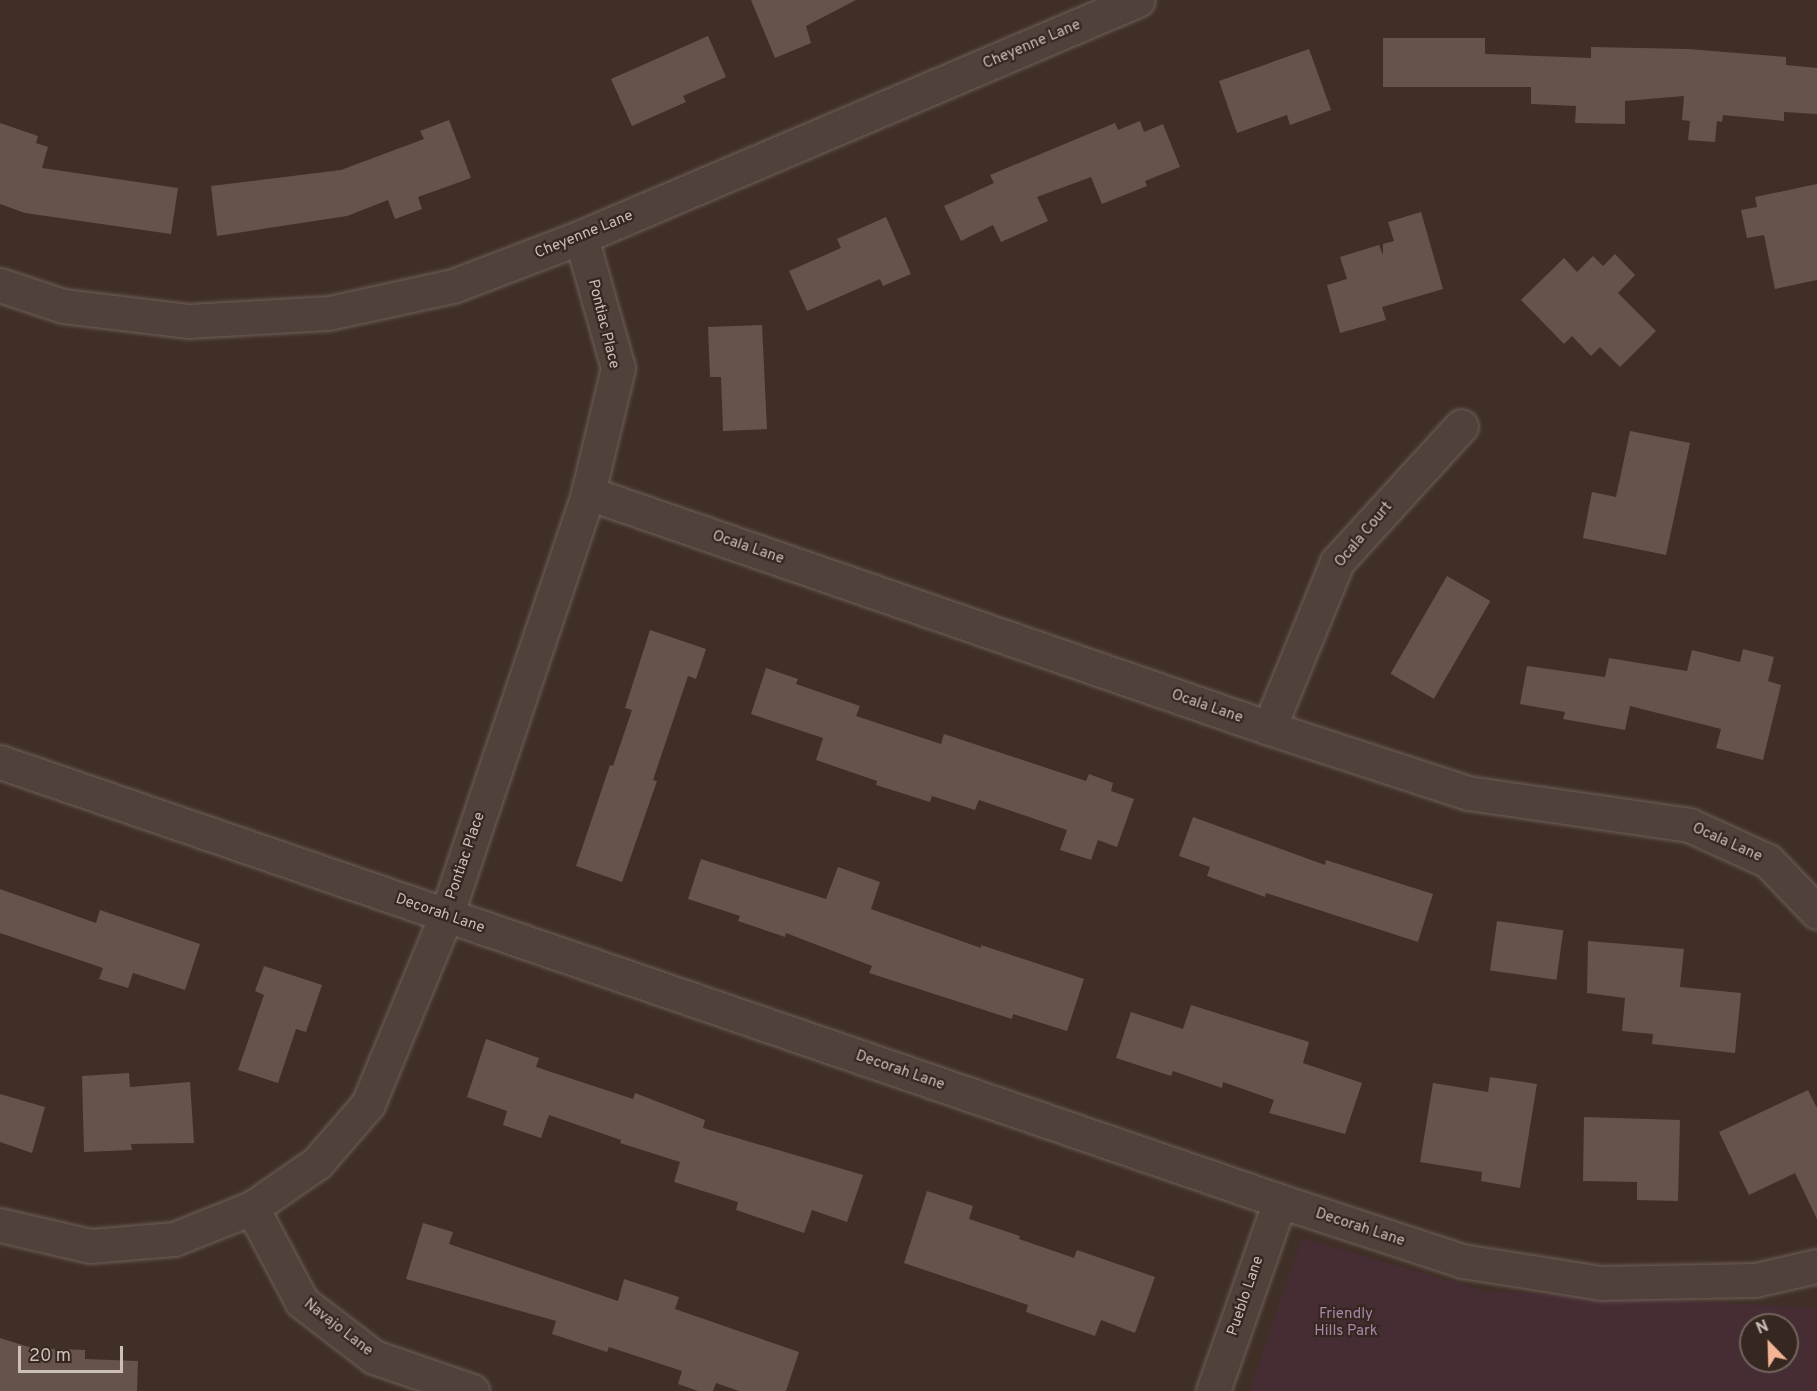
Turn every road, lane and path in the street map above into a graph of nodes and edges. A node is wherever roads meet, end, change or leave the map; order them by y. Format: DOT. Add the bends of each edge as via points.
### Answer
graph roads {
  1 [pos="1138,0"];
  2 [pos="581,237"];
  3 [pos="0,285"];
  4 [pos="1461,426"];
  5 [pos="588,493"];
  6 [pos="1269,728"];
  7 [pos="0,762"];
  8 [pos="1817,912"];
  9 [pos="446,916"];
  10 [pos="1280,1201"];
  11 [pos="252,1208"];
  12 [pos="0,1225"];
  13 [pos="1817,1266"];
  14 [pos="472,1391"];
  15 [pos="1213,1391"];
  1 -- 2 [label="street, Cheyenne Lane"];
  2 -- 3 [label="street, Cheyenne Lane" via="453,286 329,313 189,321 63,306"];
  2 -- 5 [label="street, Pontiac Place" via="618,368"];
  4 -- 6 [label="street, Ocala Court" via="1337,562"];
  5 -- 6 [label="street, Ocala Lane"];
  5 -- 9 [label="street, Pontiac Place"];
  6 -- 8 [label="street, Ocala Lane" via="1468,794 1689,825 1768,861"];
  7 -- 9 [label="street, Decorah Lane"];
  9 -- 10 [label="street, Decorah Lane"];
  9 -- 11 [label="street, Pontiac Place" via="368,1104 317,1163"];
  10 -- 13 [label="street, Decorah Lane" via="1462,1261 1601,1283 1755,1280"];
  10 -- 15 [label="street, Pueblo Lane"];
  11 -- 12 [label="street, Pontiac Place" via="174,1239 90,1246"];
  11 -- 14 [label="street, Navajo Lane" via="302,1302 374,1357"];
}
